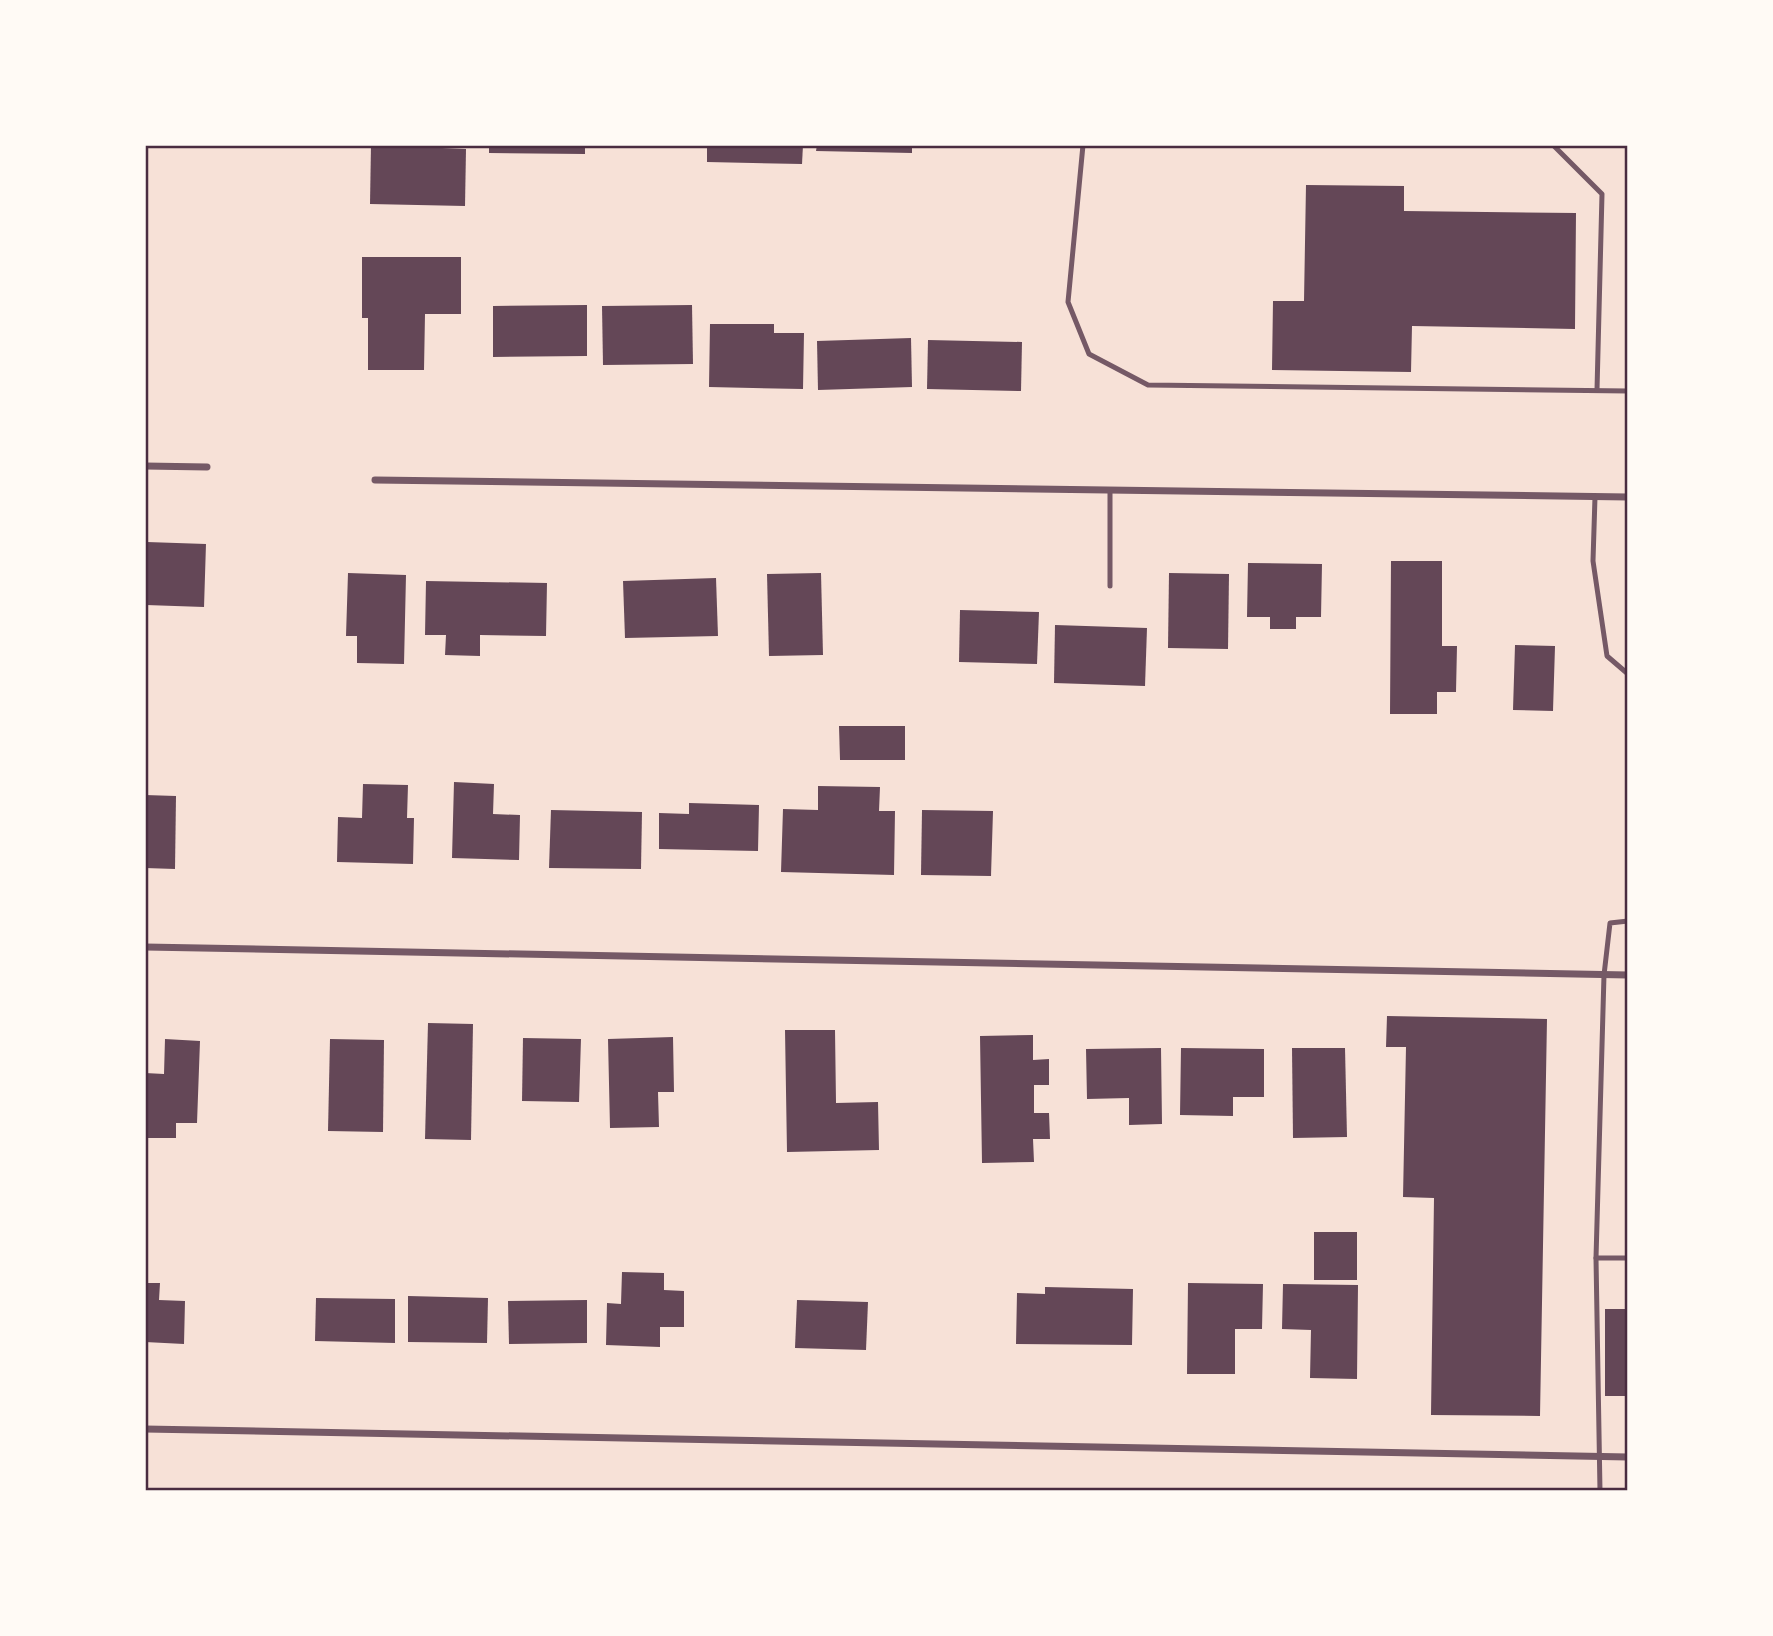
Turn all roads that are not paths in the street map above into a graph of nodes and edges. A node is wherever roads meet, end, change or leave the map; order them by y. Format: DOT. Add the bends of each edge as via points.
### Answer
graph roads {
  1 [pos="1083,145"];
  2 [pos="1553,145"];
  3 [pos="1597,390"];
  4 [pos="1628,391"];
  5 [pos="145,466"];
  6 [pos="207,467"];
  7 [pos="375,480"];
  8 [pos="1110,490"];
  9 [pos="1595,497"];
  10 [pos="1628,497"];
  11 [pos="1111,586"];
  12 [pos="1628,674"];
  13 [pos="1628,921"];
  14 [pos="145,947"];
  15 [pos="1604,975"];
  16 [pos="1628,975"];
  17 [pos="1596,1258"];
  18 [pos="1628,1258"];
  19 [pos="145,1429"];
  20 [pos="1597,1457"];
  21 [pos="1628,1457"];
  22 [pos="1600,1491"];
  1 -- 3 [label="lane" via="1068,302 1088,354 1148,385"];
  2 -- 3 [label="lane" via="1602,194"];
  3 -- 4 [label="lane"];
  5 -- 6 [label="street"];
  7 -- 8 [label="street"];
  8 -- 9 [label="street"];
  8 -- 11 [label="lane"];
  9 -- 10 [label="street"];
  9 -- 12 [label="lane" via="1593,561 1607,656"];
  13 -- 15 [label="lane" via="1610,923"];
  14 -- 15 [label="street"];
  15 -- 16 [label="street"];
  15 -- 17 [label="lane"];
  17 -- 18 [label="lane"];
  17 -- 20 [label="lane"];
  19 -- 20 [label="street"];
  20 -- 21 [label="street"];
  20 -- 22 [label="lane"];
}
